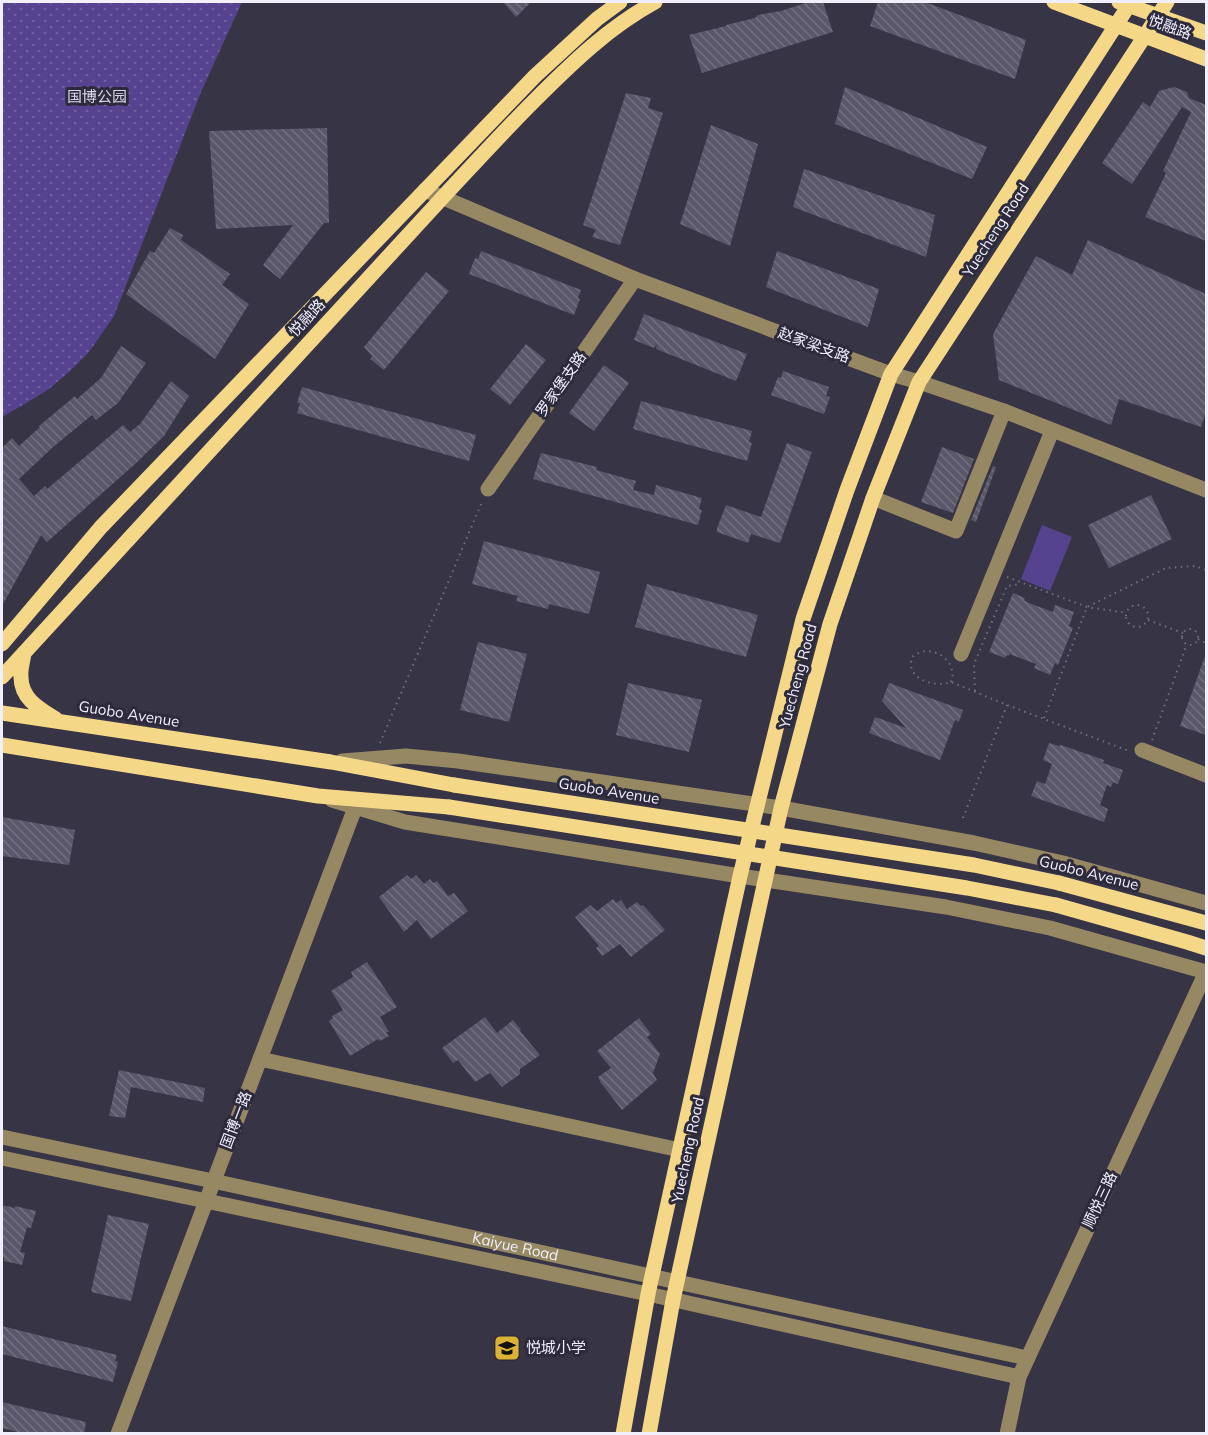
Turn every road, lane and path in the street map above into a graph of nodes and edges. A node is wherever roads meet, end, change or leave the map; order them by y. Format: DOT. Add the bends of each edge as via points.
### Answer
graph roads {
  1 [pos="620,2"];
  2 [pos="655,2"];
  3 [pos="1054,2"];
  4 [pos="1167,2"];
  5 [pos="1126,3"];
  6 [pos="1158,16"];
  7 [pos="1116,25"];
  8 [pos="1206,33"];
  9 [pos="1144,37"];
  10 [pos="1206,59"];
  11 [pos="425,190"];
  12 [pos="442,197"];
  13 [pos="635,279"];
  14 [pos="891,374"];
  15 [pos="919,381"];
  16 [pos="1004,411"];
  17 [pos="1052,430"];
  18 [pos="488,489"];
  19 [pos="1206,490"];
  20 [pos="873,498"];
  21 [pos="1206,570"];
  22 [pos="994,572"];
  23 [pos="1024,584"];
  24 [pos="1088,607"];
  25 [pos="1127,613"];
  26 [pos="1148,620"];
  27 [pos="1183,633"];
  28 [pos="1198,639"];
  29 [pos="1206,643"];
  30 [pos="2,644"];
  31 [pos="1187,644"];
  32 [pos="24,653"];
  33 [pos="961,654"];
  34 [pos="2,677"];
  35 [pos="951,682"];
  36 [pos="975,692"];
  37 [pos="1007,705"];
  38 [pos="2,713"];
  39 [pos="1044,718"];
  40 [pos="61,722"];
  41 [pos="2,745"];
  42 [pos="1142,750"];
  43 [pos="373,759"];
  44 [pos="331,762"];
  45 [pos="1206,775"];
  46 [pos="318,795"];
  47 [pos="758,805"];
  48 [pos="356,808"];
  49 [pos="781,808"];
  50 [pos="963,818"];
  51 [pos="740,876"];
  52 [pos="766,880"];
  53 [pos="1206,903"];
  54 [pos="1206,923"];
  55 [pos="1206,948"];
  56 [pos="1206,972"];
  57 [pos="260,1059"];
  58 [pos="2,1137"];
  59 [pos="680,1150"];
  60 [pos="2,1158"];
  61 [pos="213,1181"];
  62 [pos="206,1200"];
  63 [pos="652,1277"];
  64 [pos="677,1282"];
  65 [pos="648,1294"];
  66 [pos="673,1300"];
  67 [pos="1027,1358"];
  68 [pos="1018,1377"];
  69 [pos="118,1434"];
  70 [pos="622,1434"];
  71 [pos="649,1434"];
  72 [pos="1007,1434"];
  1 -- 11 [label="main road, 悦融路" via="535,76"];
  2 -- 12 [label="main road, 悦融路" via="608,32 576,60"];
  3 -- 7 [label="main road, 悦融路"];
  4 -- 6 [label="main road, Yuecheng Road"];
  5 -- 6 [label="main road, 悦融路"];
  5 -- 7 [label="main road, Yuecheng Road"];
  6 -- 8 [label="main road, 悦融路"];
  6 -- 9 [label="main road, Yuecheng Road"];
  7 -- 9 [label="main road, 悦融路"];
  7 -- 14 [label="main road, Yuecheng Road"];
  9 -- 10 [label="main road, 悦融路"];
  9 -- 15 [label="main road, Yuecheng Road"];
  11 -- 12 [label="street, 赵家梁支路"];
  11 -- 30 [label="main road, 悦融路" via="101,526"];
  12 -- 13 [label="street, 赵家梁支路"];
  12 -- 32 [label="main road, 悦融路"];
  13 -- 14 [label="street, 赵家梁支路"];
  13 -- 18 [label="street, 罗家堡支路"];
  14 -- 15 [label="street, 赵家梁支路"];
  14 -- 47 [label="main road, Yuecheng Road" via="802,619"];
  15 -- 16 [label="street, 赵家梁支路"];
  15 -- 20 [label="main road, Yuecheng Road"];
  16 -- 17 [label="street, 赵家梁支路"];
  16 -- 20 [label="street" via="956,531"];
  17 -- 19 [label="street, 赵家梁支路"];
  17 -- 22 [label="street"];
  18 -- 43 [label="path"];
  20 -- 49 [label="main road, Yuecheng Road" via="830,624"];
  21 -- 24 [label="path" via="1195,566 1166,568"];
  22 -- 23 [label="path"];
  22 -- 33 [label="street"];
  23 -- 24 [label="path"];
  23 -- 36 [label="path" via="1007,586 974,664"];
  24 -- 25 [label="path"];
  24 -- 39 [label="path"];
  25 -- 26 [label="path" via="1127,620 1135,627"];
  25 -- 26 [label="path" via="1134,606 1141,606 1147,611"];
  26 -- 27 [label="path"];
  27 -- 28 [label="path" via="1195,630"];
  27 -- 31 [label="path"];
  28 -- 29 [label="path"];
  28 -- 31 [label="path" via="1195,644"];
  31 -- 42 [label="path" via="1151,742"];
  32 -- 34 [label="main road, 悦融路"];
  32 -- 40 [label="main road" via="20,678 25,694 34,705"];
  35 -- 35 [label="path" via="953,671 949,661 939,654 921,651 912,657 911,669 917,677 934,684"];
  35 -- 36 [label="path"];
  36 -- 37 [label="path"];
  37 -- 39 [label="path"];
  37 -- 50 [label="path"];
  38 -- 40 [label="main road, Guobo Avenue"];
  39 -- 42 [label="path" via="1129,751"];
  40 -- 44 [label="main road, Guobo Avenue"];
  41 -- 46 [label="main road"];
  42 -- 45 [label="street"];
  43 -- 44 [label="street"];
  43 -- 47 [label="street" via="406,756 458,761"];
  44 -- 54 [label="main road, Guobo Avenue, bridge" via="453,785 974,865 1059,883"];
  46 -- 48 [label="street"];
  46 -- 55 [label="main road, bridge" via="449,807 967,888 1056,905"];
  47 -- 49 [label="street"];
  47 -- 51 [label="main road, Yuecheng Road"];
  48 -- 51 [label="street" via="405,822"];
  48 -- 57 [label="street, 国博一路"];
  49 -- 52 [label="main road, Yuecheng Road"];
  49 -- 53 [label="street" via="974,843"];
  51 -- 52 [label="street"];
  51 -- 59 [label="main road, Yuecheng Road"];
  52 -- 56 [label="street" via="946,907 1050,928"];
  52 -- 64 [label="main road, Yuecheng Road"];
  56 -- 67 [label="street, 顺悦三路"];
  57 -- 59 [label="street"];
  57 -- 61 [label="street, 国博一路"];
  58 -- 61 [label="street, Kaiyue Road"];
  59 -- 63 [label="main road, Yuecheng Road"];
  60 -- 62 [label="street, Kaiyue Road"];
  61 -- 62 [label="street, 国博一路"];
  61 -- 63 [label="street, Kaiyue Road"];
  62 -- 65 [label="street, Kaiyue Road"];
  62 -- 69 [label="street, 国博一路"];
  63 -- 64 [label="street, Kaiyue Road"];
  63 -- 65 [label="main road, Yuecheng Road"];
  64 -- 66 [label="main road, Yuecheng Road"];
  64 -- 67 [label="street, Kaiyue Road"];
  65 -- 66 [label="street, Kaiyue Road"];
  65 -- 70 [label="main road, Yuecheng Road"];
  66 -- 68 [label="street, Kaiyue Road"];
  66 -- 71 [label="main road, Yuecheng Road"];
  67 -- 68 [label="street, 顺悦三路"];
  68 -- 72 [label="street, 顺悦三路"];
}
